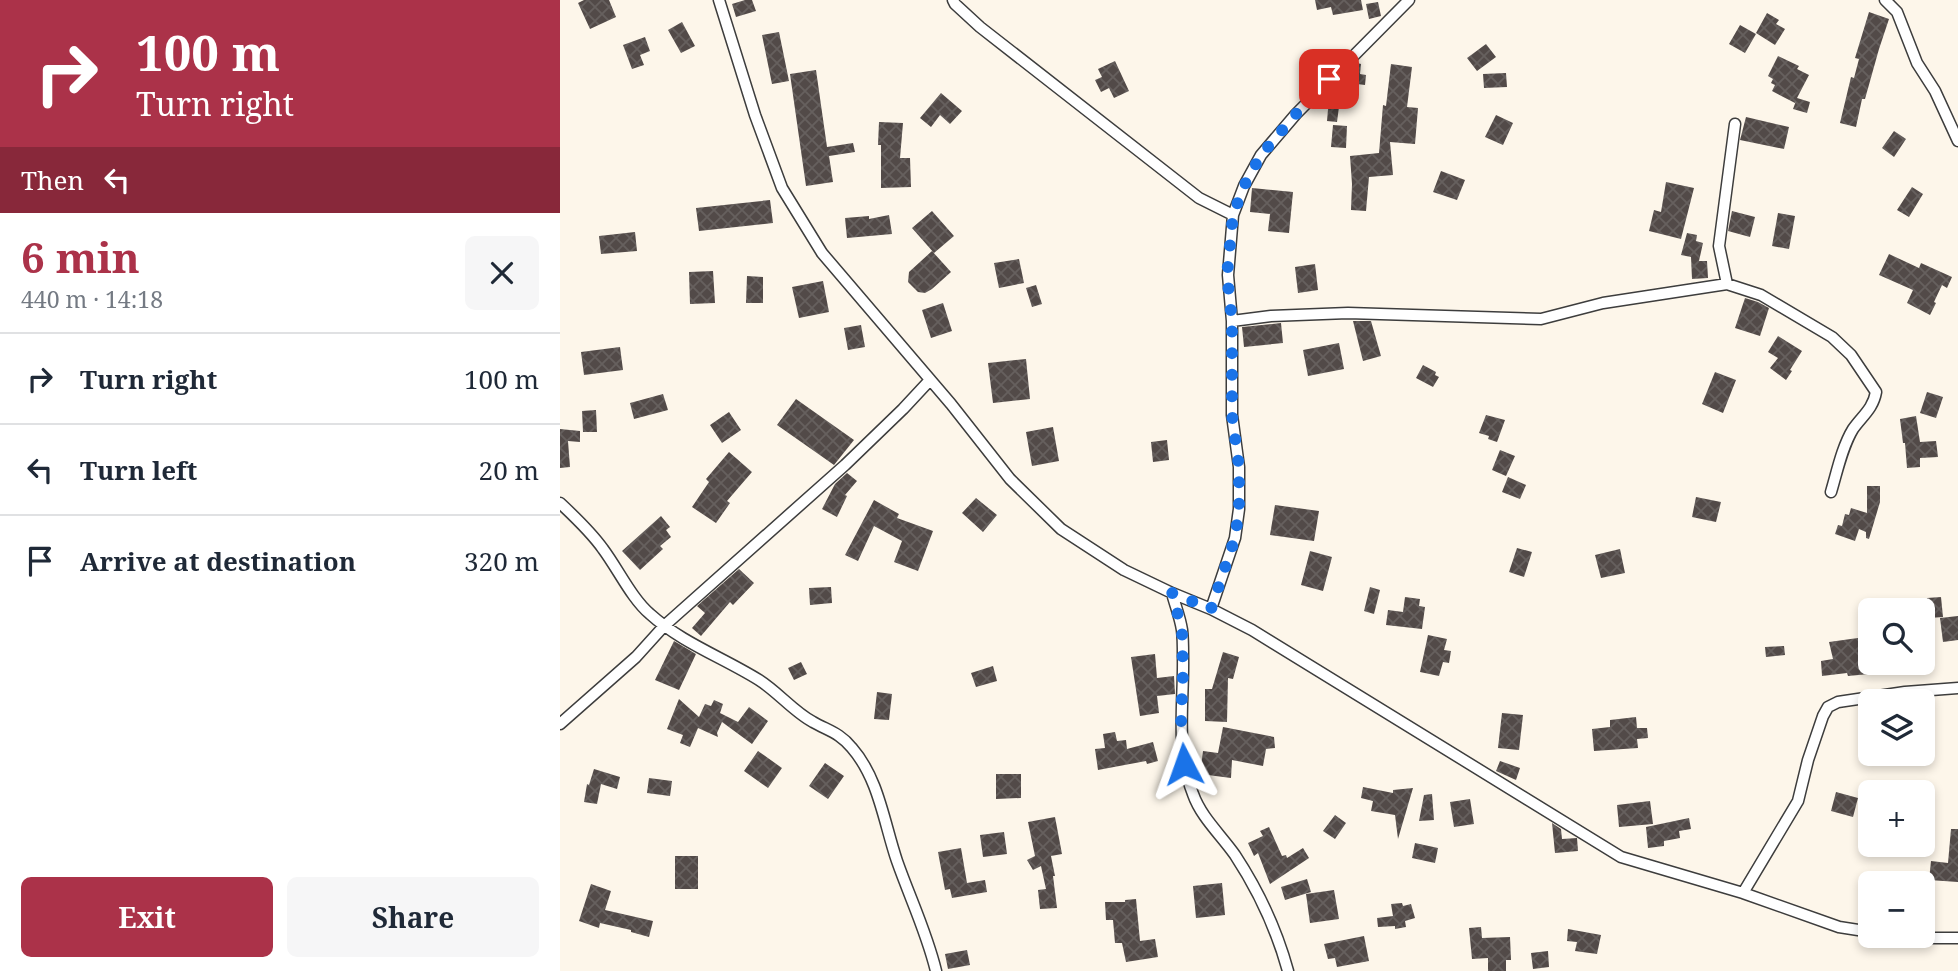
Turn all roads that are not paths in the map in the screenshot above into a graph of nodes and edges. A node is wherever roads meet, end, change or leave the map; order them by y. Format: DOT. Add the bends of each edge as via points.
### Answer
graph roads {
  1 [pos="719,0"];
  2 [pos="953,0"];
  3 [pos="1409,0"];
  4 [pos="1885,0"];
  5 [pos="1735,124"];
  6 [pos="1958,141"];
  7 [pos="1233,215"];
  8 [pos="1727,284"];
  9 [pos="1232,321"];
  10 [pos="930,380"];
  11 [pos="1831,492"];
  12 [pos="560,503"];
  13 [pos="1172,593"];
  14 [pos="1211,609"];
  15 [pos="664,626"];
  16 [pos="1958,688"];
  17 [pos="560,724"];
  18 [pos="1743,893"];
  19 [pos="1858,930"];
  20 [pos="1935,938"];
  21 [pos="1958,938"];
  22 [pos="936,971"];
  23 [pos="1287,971"];
  1 -- 10 [label="street" via="782,188 822,253"];
  2 -- 7 [label="street" via="980,27 1199,198"];
  3 -- 7 [label="street" via="1261,155"];
  4 -- 6 [label="street" via="1897,12 1917,63"];
  5 -- 8 [label="street" via="1719,246"];
  7 -- 9 [label="street" via="1227,275"];
  8 -- 9 [label="street" via="1603,303 1541,319 1348,313"];
  8 -- 11 [label="street" via="1760,295 1832,337 1851,355 1876,392 1847,442"];
  9 -- 14 [label="street" via="1239,509 1235,538"];
  10 -- 13 [label="street" via="1010,479 1061,529 1124,570"];
  10 -- 15 [label="street" via="845,465"];
  12 -- 15 [label="street" via="603,548 647,611"];
  13 -- 14 [label="street"];
  13 -- 23 [label="street" via="1182,630 1181,719 1184,764 1193,796 1255,891 1280,942"];
  14 -- 18 [label="street" via="1621,857"];
  15 -- 17 [label="street"];
  15 -- 22 [label="street" via="759,680 853,749 878,797"];
  16 -- 18 [label="street" via="1905,692 1828,707 1798,802"];
  18 -- 19 [label="street"];
  20 -- 21 [label="street"];
}
